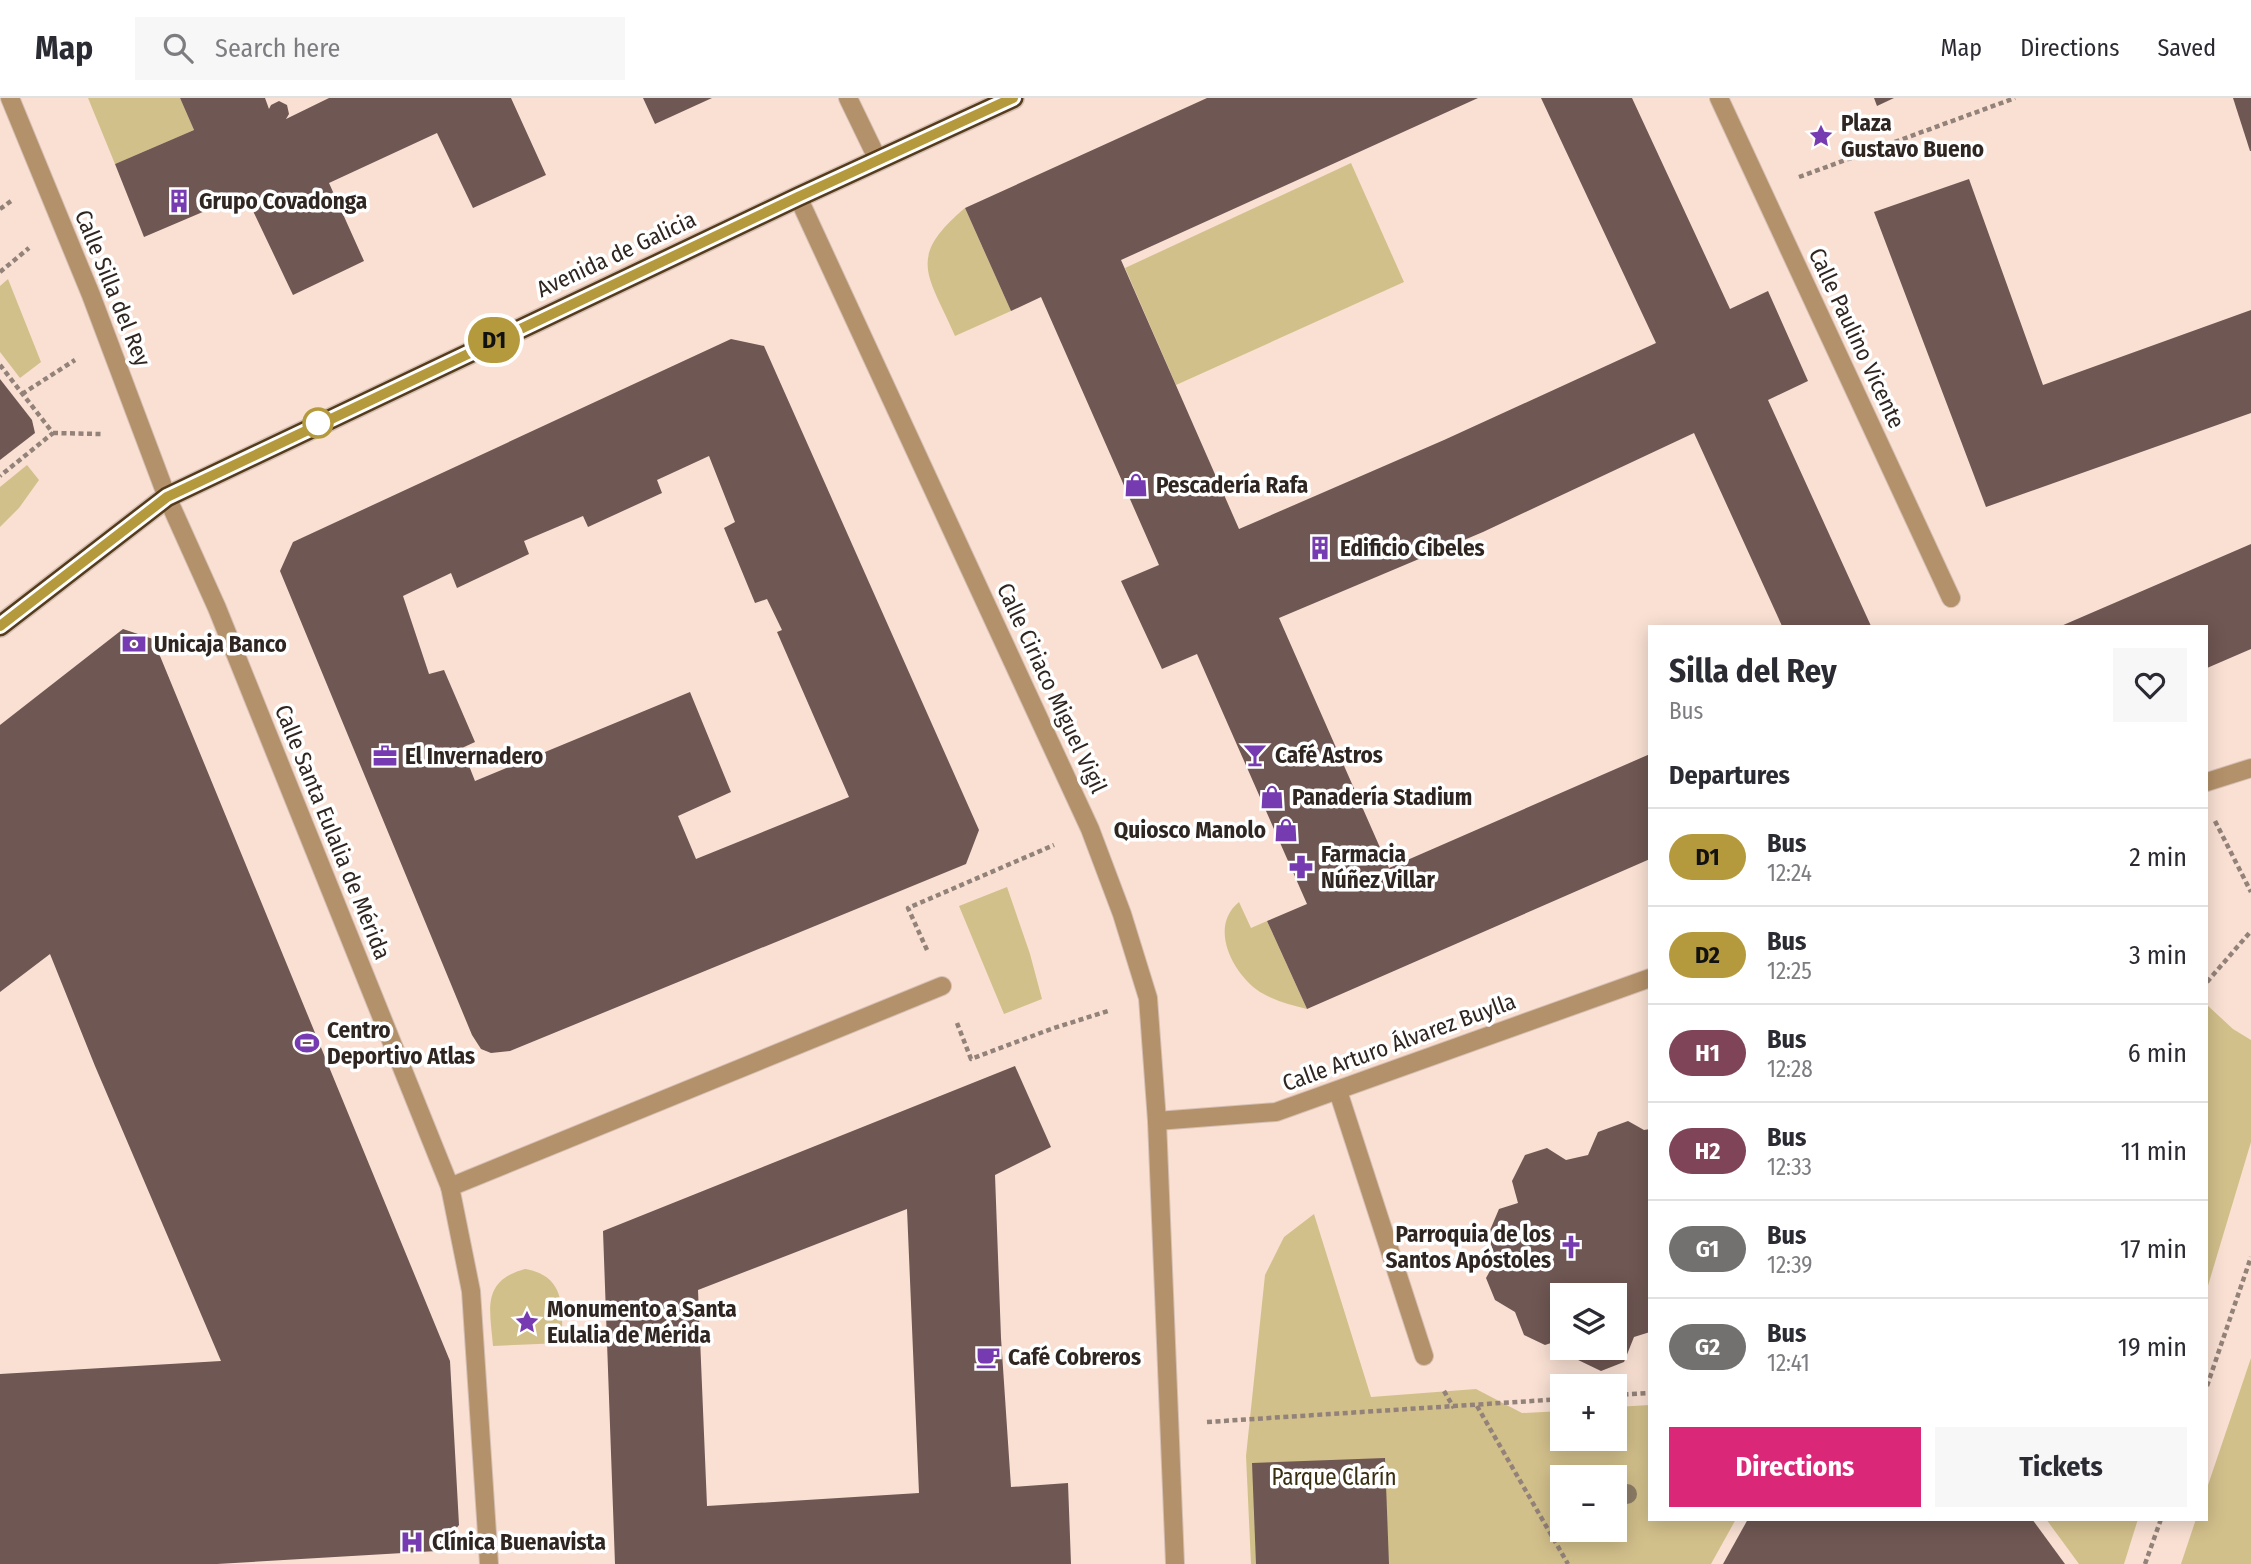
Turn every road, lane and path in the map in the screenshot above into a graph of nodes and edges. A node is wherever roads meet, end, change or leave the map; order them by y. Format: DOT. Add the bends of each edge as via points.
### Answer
graph roads {
  1 [pos="10,98"];
  2 [pos="848,98"];
  3 [pos="1013,98"];
  4 [pos="1719,98"];
  5 [pos="2015,98"];
  6 [pos="878,160"];
  7 [pos="1762,190"];
  8 [pos="798,197"];
  9 [pos="108,340"];
  10 [pos="0,365"];
  11 [pos="22,394"];
  12 [pos="0,476"];
  13 [pos="167,497"];
  14 [pos="1951,598"];
  15 [pos="0,626"];
  16 [pos="2251,768"];
  17 [pos="2208,782"];
  18 [pos="2213,815"];
  19 [pos="1090,829"];
  20 [pos="2251,892"];
  21 [pos="2251,931"];
  22 [pos="1648,979"];
  23 [pos="2208,981"];
  24 [pos="942,986"];
  25 [pos="1148,998"];
  26 [pos="1338,1091"];
  27 [pos="1157,1121"];
  28 [pos="450,1187"];
  29 [pos="2251,1257"];
  30 [pos="1424,1356"];
  31 [pos="2208,1383"];
  32 [pos="1648,1393"];
  33 [pos="1627,1394"];
  34 [pos="1550,1400"];
  35 [pos="1476,1406"];
  36 [pos="1170,1425"];
  37 [pos="2160,1521"];
  38 [pos="489,1564"];
  39 [pos="1175,1564"];
  40 [pos="1568,1564"];
  41 [pos="2145,1564"];
  1 -- 9 [label="street, Calle Silla del Rey"];
  2 -- 6 [label="street"];
  3 -- 6 [label="highway, Avenida de Galicia"];
  4 -- 7 [label="street, Calle Paulino Vicente"];
  5 -- 7 [label="path"];
  6 -- 8 [label="highway, Avenida de Galicia"];
  7 -- 14 [label="street, Calle Paulino Vicente"];
  8 -- 13 [label="highway, Avenida de Galicia"];
  8 -- 19 [label="street, Calle Ciriaco Miguel Vigil"];
  9 -- 11 [label="path"];
  9 -- 13 [label="street, Calle Silla del Rey"];
  10 -- 11 [label="path"];
  11 -- 12 [label="path" via="53,433"];
  13 -- 15 [label="highway, Avenida de Galicia"];
  13 -- 28 [label="street, Calle Santa Eulalia de Mérida" via="217,608"];
  16 -- 17 [label="street"];
  18 -- 20 [label="path"];
  19 -- 24 [label="path" via="908,908"];
  19 -- 25 [label="street, Calle Ciriaco Miguel Vigil"];
  21 -- 23 [label="path"];
  22 -- 26 [label="street, Calle Arturo Álvarez Buylla"];
  24 -- 25 [label="path" via="971,1059"];
  24 -- 28 [label="street"];
  25 -- 27 [label="street, Calle Ciriaco Miguel Vigil"];
  26 -- 27 [label="street, Calle Arturo Álvarez Buylla" via="1276,1112"];
  26 -- 30 [label="street"];
  27 -- 36 [label="street, Calle Ciriaco Miguel Vigil"];
  28 -- 38 [label="street, Calle Santa Eulalia de Mérida" via="471,1291"];
  29 -- 31 [label="path"];
  32 -- 33 [label="path"];
  34 -- 35 [label="path"];
  35 -- 36 [label="path"];
  35 -- 40 [label="path"];
  36 -- 39 [label="street, Calle Ciriaco Miguel Vigil"];
  37 -- 41 [label="path"];
}
